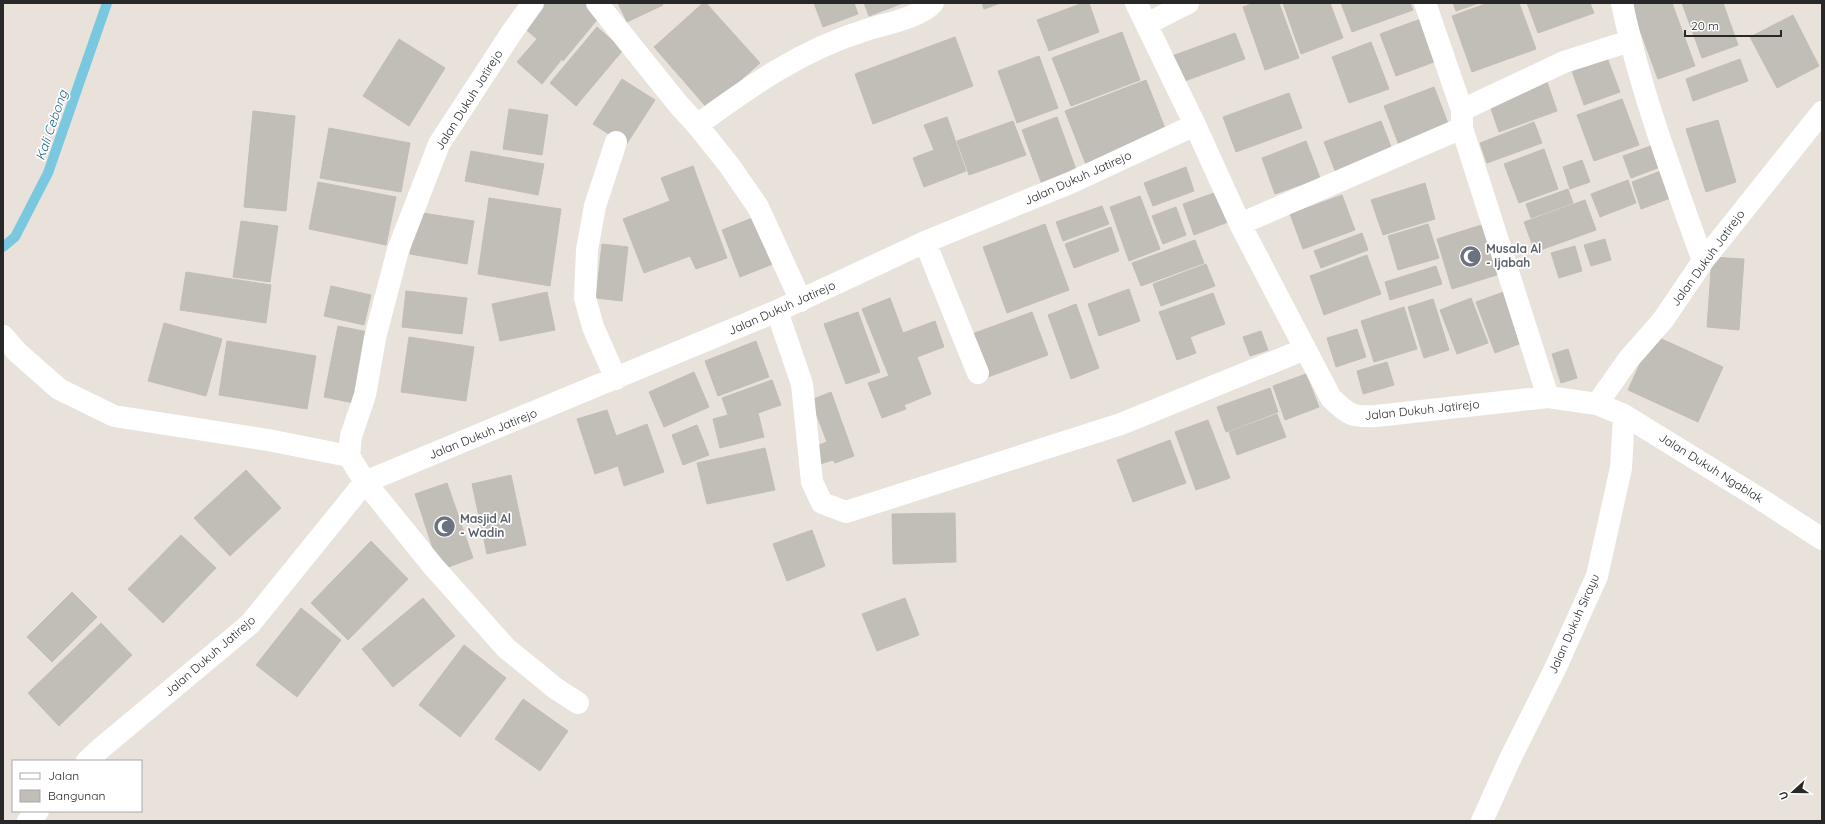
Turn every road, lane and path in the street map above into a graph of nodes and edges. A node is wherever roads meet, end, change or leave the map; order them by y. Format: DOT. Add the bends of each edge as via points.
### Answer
graph roads {
  1 [pos="533,3"];
  2 [pos="597,3"];
  3 [pos="933,3"];
  4 [pos="1136,3"];
  5 [pos="1188,3"];
  6 [pos="1425,3"];
  7 [pos="1622,3"];
  8 [pos="1147,24"];
  9 [pos="1630,41"];
  10 [pos="1822,112"];
  11 [pos="1462,119"];
  12 [pos="697,124"];
  13 [pos="1196,125"];
  14 [pos="616,142"];
  15 [pos="1240,224"];
  16 [pos="925,242"];
  17 [pos="1704,261"];
  18 [pos="801,301"];
  19 [pos="777,312"];
  20 [pos="3,336"];
  21 [pos="1305,349"];
  22 [pos="978,373"];
  23 [pos="616,379"];
  24 [pos="1548,397"];
  25 [pos="1597,404"];
  26 [pos="1624,415"];
  27 [pos="348,456"];
  28 [pos="365,482"];
  29 [pos="1822,539"];
  30 [pos="578,703"];
  31 [pos="88,760"];
  32 [pos="37,812"];
  33 [pos="28,821"];
  34 [pos="1482,821"];
  1 -- 27 [label="street, Jalan Dukuh Jatirejo" via="439,144 398,250"];
  2 -- 12 [label="street"];
  3 -- 12 [label="street" via="917,14 847,36 786,64"];
  4 -- 8 [label="street, Jalan Dukuh Jatirejo"];
  5 -- 8 [label="street"];
  6 -- 11 [label="street"];
  7 -- 9 [label="street"];
  8 -- 13 [label="street, Jalan Dukuh Jatirejo"];
  9 -- 11 [label="street" via="1564,62"];
  9 -- 17 [label="street" via="1674,179"];
  10 -- 17 [label="street, Jalan Dukuh Jatirejo"];
  11 -- 15 [label="street"];
  11 -- 24 [label="street"];
  12 -- 18 [label="street" via="758,207"];
  13 -- 15 [label="street, Jalan Dukuh Jatirejo"];
  13 -- 16 [label="street, Jalan Dukuh Jatirejo" via="1070,183"];
  14 -- 23 [label="street" via="595,206 587,250 585,298 593,327"];
  15 -- 21 [label="street, Jalan Dukuh Jatirejo"];
  16 -- 18 [label="street, Jalan Dukuh Jatirejo"];
  16 -- 22 [label="street"];
  17 -- 25 [label="street, Jalan Dukuh Jatirejo" via="1663,320 1628,360"];
  18 -- 19 [label="street, Jalan Dukuh Jatirejo"];
  19 -- 21 [label="street" via="802,384 812,482 822,503 846,512 1121,424"];
  19 -- 23 [label="street, Jalan Dukuh Jatirejo"];
  20 -- 27 [label="street" via="59,389 114,416 268,440"];
  21 -- 24 [label="street, Jalan Dukuh Jatirejo" via="1331,398 1346,413 1358,416"];
  23 -- 28 [label="street, Jalan Dukuh Jatirejo"];
  24 -- 25 [label="street, Jalan Dukuh Jatirejo"];
  25 -- 26 [label="street, Jalan Dukuh Ngablak"];
  26 -- 29 [label="street, Jalan Dukuh Ngablak"];
  26 -- 34 [label="street, Jalan Dukuh Sirayu" via="1620,468 1597,576"];
  27 -- 28 [label="street"];
  28 -- 30 [label="street" via="433,566 506,648 554,688"];
  28 -- 31 [label="street, Jalan Dukuh Jatirejo" via="250,624"];
  32 -- 33 [label="street"];
}
